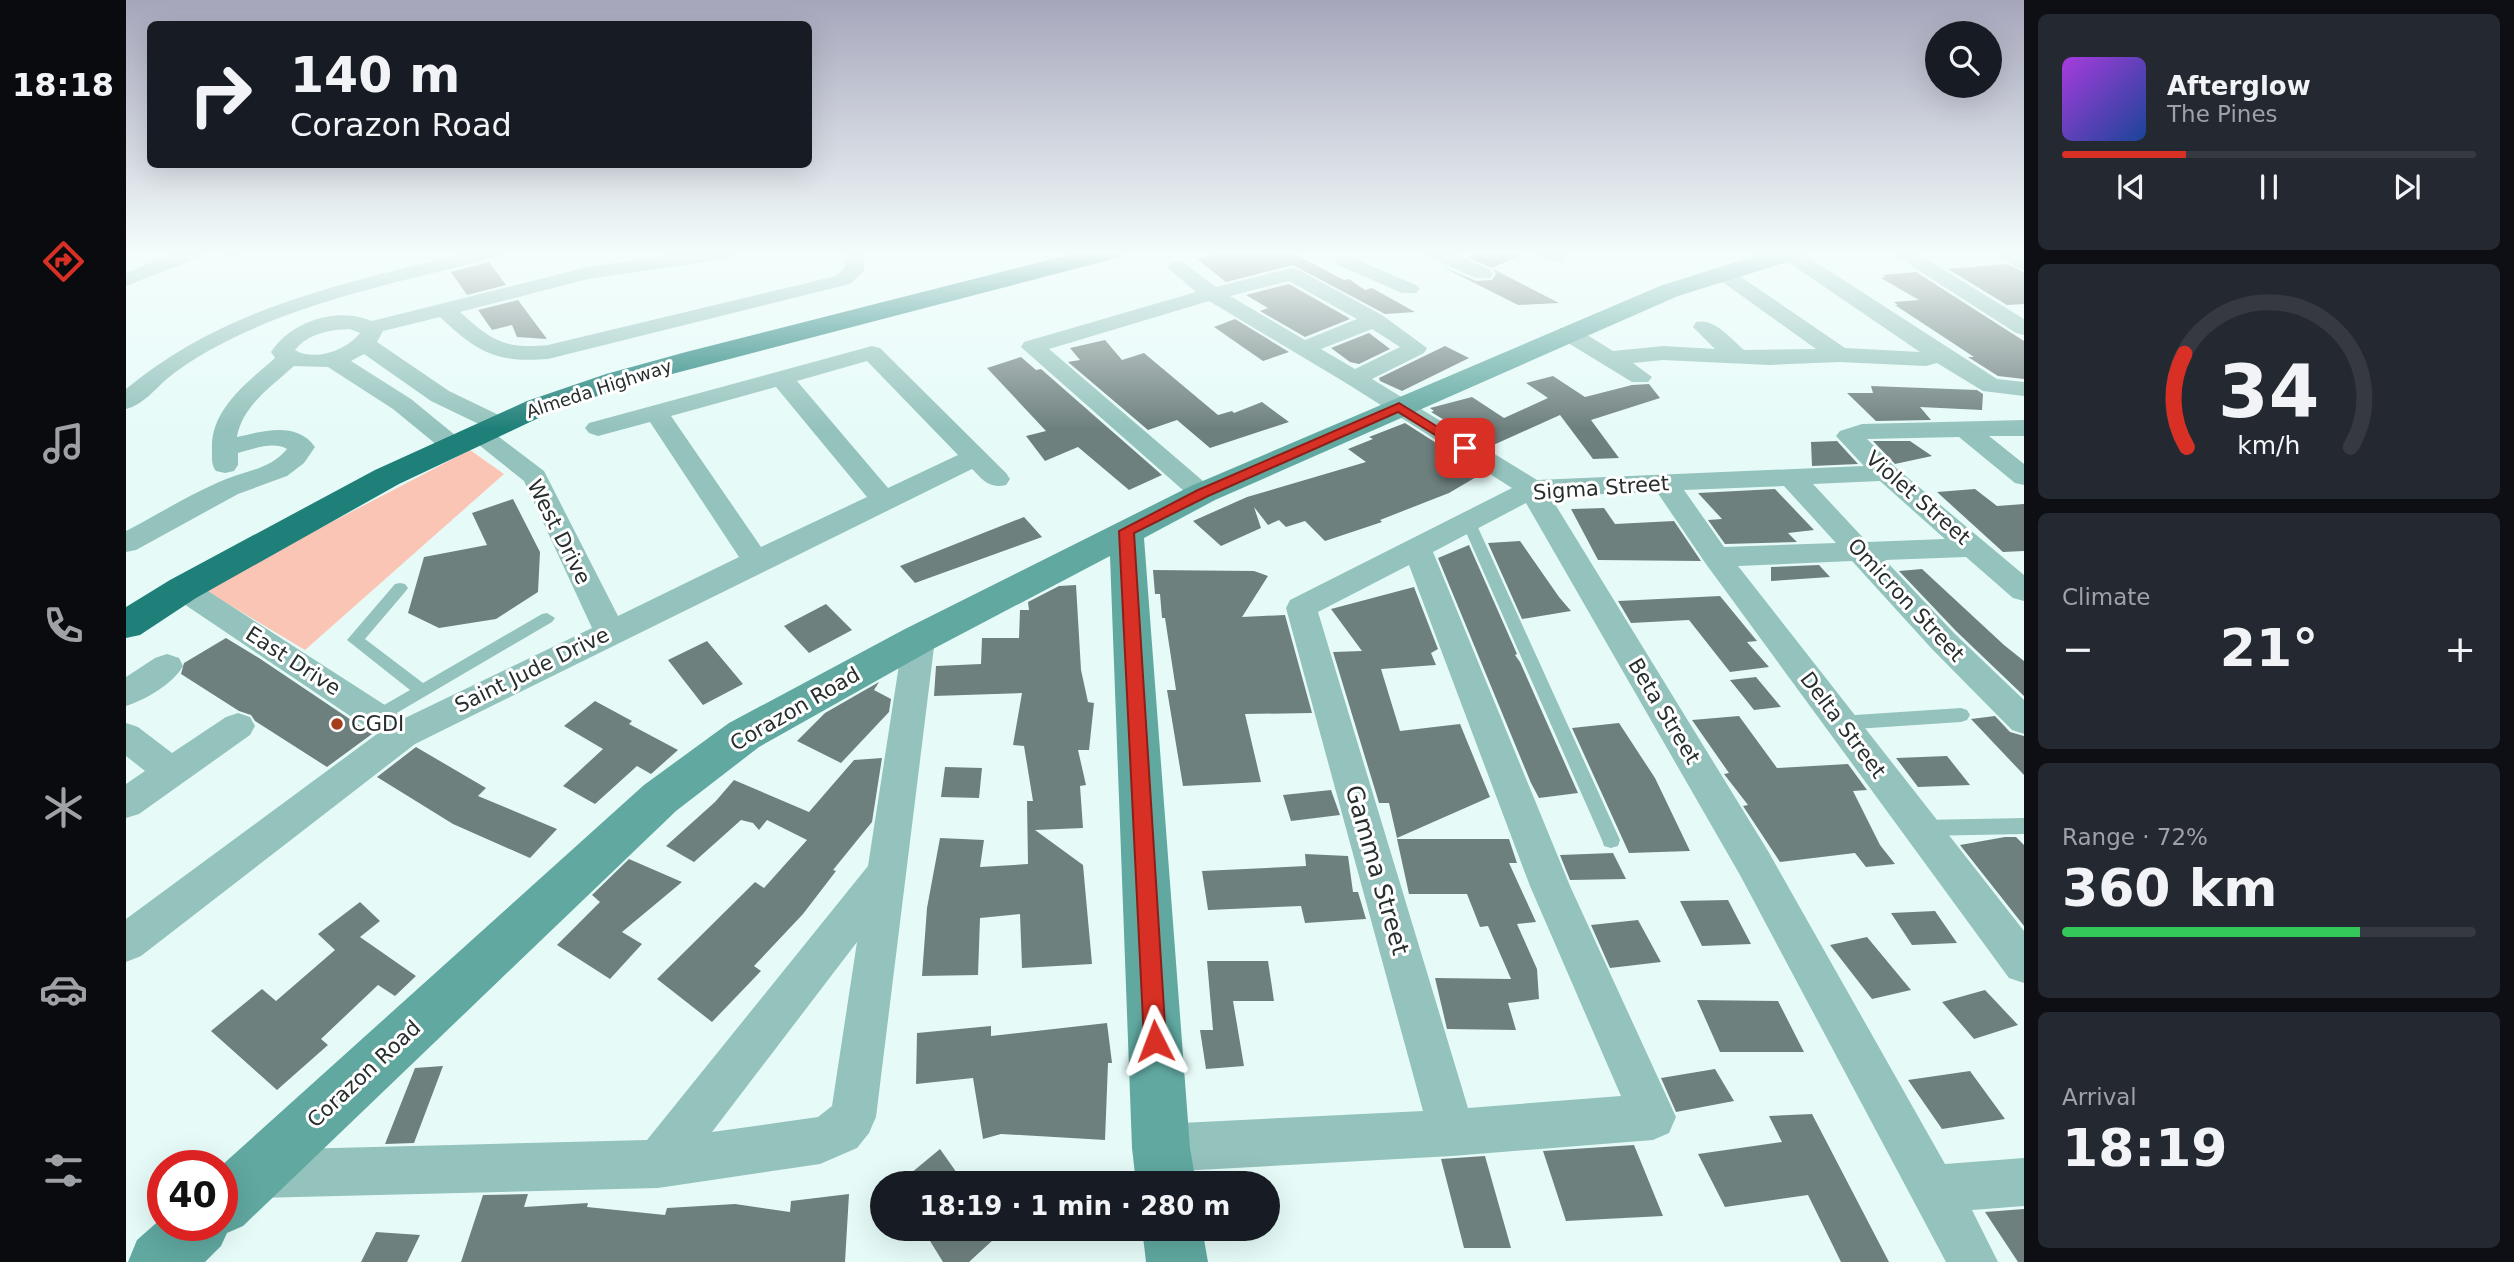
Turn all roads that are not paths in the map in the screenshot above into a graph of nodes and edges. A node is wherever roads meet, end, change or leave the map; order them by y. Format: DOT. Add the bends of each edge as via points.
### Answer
graph roads {
  1 [pos="278,311"];
  2 [pos="294,311"];
  3 [pos="435,311"];
  4 [pos="446,311"];
  5 [pos="716,311"];
  6 [pos="884,311"];
  7 [pos="1155,311"];
  8 [pos="1241,311"];
  9 [pos="1358,311"];
  10 [pos="1621,311"];
  11 [pos="1776,311"];
  12 [pos="1876,311"];
  13 [pos="1996,311"];
  14 [pos="265,316"];
  15 [pos="1374,320"];
  16 [pos="1704,327"];
  17 [pos="2024,328"];
  18 [pos="310,329"];
  19 [pos="1568,333"];
  20 [pos="367,336"];
  21 [pos="1304,348"];
  22 [pos="1839,355"];
  23 [pos="1940,355"];
  24 [pos="1738,357"];
  25 [pos="1609,358"];
  26 [pos="288,359"];
  27 [pos="332,359"];
  28 [pos="782,377"];
  29 [pos="1354,377"];
  30 [pos="1640,377"];
  31 [pos="2024,389"];
  32 [pos="440,396"];
  33 [pos="126,402"];
  34 [pos="1399,407"];
  35 [pos="410,410"];
  36 [pos="656,412"];
  37 [pos="598,428"];
  38 [pos="1963,428"];
  39 [pos="2024,428"];
  40 [pos="480,437"];
  41 [pos="227,448"];
  42 [pos="975,457"];
  43 [pos="1886,473"];
  44 [pos="1791,477"];
  45 [pos="2024,477"];
  46 [pos="997,479"];
  47 [pos="1666,484"];
  48 [pos="230,487"];
  49 [pos="1532,489"];
  50 [pos="1203,493"];
  51 [pos="885,501"];
  52 [pos="1468,521"];
  53 [pos="1126,531"];
  54 [pos="126,543"];
  55 [pos="1973,547"];
  56 [pos="1417,548"];
  57 [pos="1860,552"];
  58 [pos="1716,557"];
  59 [pos="756,561"];
  60 [pos="400,588"];
  61 [pos="183,589"];
  62 [pos="2024,591"];
  63 [pos="1301,608"];
  64 [pos="547,618"];
  65 [pos="126,625"];
  66 [pos="610,632"];
  67 [pos="919,639"];
  68 [pos="167,666"];
  69 [pos="422,691"];
  70 [pos="126,693"];
  71 [pos="1961,716"];
  72 [pos="2024,721"];
  73 [pos="1840,723"];
  74 [pos="390,725"];
  75 [pos="238,726"];
  76 [pos="126,737"];
  77 [pos="171,772"];
  78 [pos="126,803"];
  79 [pos="2024,826"];
  80 [pos="1922,828"];
  81 [pos="1611,840"];
  82 [pos="887,872"];
  83 [pos="126,943"];
  84 [pos="2024,964"];
  85 [pos="1452,1133"];
  86 [pos="658,1164"];
  87 [pos="1164,1166"];
  88 [pos="256,1174"];
  89 [pos="2024,1182"];
  90 [pos="1933,1189"];
  91 [pos="238,1190"];
  92 [pos="182,1241"];
  93 [pos="1174,1241"];
  94 [pos="159,1262"];
  95 [pos="1177,1262"];
  96 [pos="1973,1262"];
  1 -- 14 [label="street"];
  2 -- 18 [label="street"];
  3 -- 20 [label="street"];
  4 -- 5 [label="street" via="483,345 518,356"];
  6 -- 40 [label="highway, Almeda Highway" via="617,380"];
  7 -- 50 [label="street" via="1032,347"];
  8 -- 21 [label="street, Beta Street"];
  9 -- 15 [label="street"];
  10 -- 19 [label="street, Corazon Road"];
  11 -- 22 [label="street"];
  12 -- 23 [label="street"];
  13 -- 17 [label="street"];
  14 -- 18 [label="street"];
  14 -- 33 [label="street" via="206,343 162,371"];
  15 -- 21 [label="street"];
  15 -- 29 [label="street" via="1416,348"];
  16 -- 24 [label="street"];
  18 -- 20 [label="street" via="350,322"];
  18 -- 26 [label="street" via="287,342 282,352"];
  19 -- 25 [label="street"];
  19 -- 34 [label="street, Corazon Road"];
  20 -- 27 [label="street"];
  20 -- 32 [label="street"];
  21 -- 29 [label="street, Beta Street"];
  22 -- 23 [label="street" via="1926,359"];
  22 -- 24 [label="street"];
  23 -- 31 [label="street" via="1991,386"];
  24 -- 25 [label="street" via="1663,353"];
  25 -- 30 [label="street"];
  26 -- 27 [label="street"];
  26 -- 41 [label="street" via="230,416 224,435"];
  27 -- 35 [label="street"];
  28 -- 36 [label="street"];
  28 -- 42 [label="street" via="872,353"];
  28 -- 51 [label="street"];
  29 -- 34 [label="street, Beta Street"];
  32 -- 35 [label="street"];
  32 -- 40 [label="street"];
  34 -- 49 [label="street, Beta Street"];
  34 -- 50 [label="street, Corazon Road"];
  35 -- 40 [label="street"];
  36 -- 37 [label="street"];
  36 -- 59 [label="street"];
  38 -- 39 [label="street, Violet Street"];
  38 -- 43 [label="street, Violet Street" via="1849,436"];
  38 -- 45 [label="street"];
  40 -- 61 [label="highway, Almeda Highway" via="387,477"];
  40 -- 66 [label="street, West Drive" via="535,477"];
  41 -- 48 [label="street" via="225,469"];
  41 -- 48 [label="street" via="289,438 302,447 292,463 264,478"];
  42 -- 46 [label="street"];
  42 -- 51 [label="street, Saint Jude Drive"];
  43 -- 44 [label="street, Sigma Street"];
  43 -- 55 [label="street, Violet Street"];
  44 -- 47 [label="street, Sigma Street"];
  44 -- 57 [label="street, Omicron Street"];
  47 -- 49 [label="street, Sigma Street"];
  47 -- 58 [label="street, Delta Street"];
  48 -- 54 [label="street"];
  49 -- 52 [label="street, Sigma Street"];
  49 -- 90 [label="street, Beta Street" via="1754,863"];
  50 -- 53 [label="street, Corazon Road"];
  51 -- 59 [label="street, Saint Jude Drive"];
  52 -- 56 [label="street, Sigma Street"];
  52 -- 81 [label="lane"];
  53 -- 67 [label="street, Corazon Road"];
  53 -- 87 [label="street"];
  55 -- 57 [label="street"];
  55 -- 62 [label="street, Violet Street"];
  56 -- 63 [label="street, Sigma Street"];
  56 -- 85 [label="street" via="1550,886 1653,1117"];
  57 -- 58 [label="street"];
  57 -- 72 [label="street, Omicron Street"];
  58 -- 73 [label="street, Delta Street"];
  59 -- 66 [label="street, Saint Jude Drive"];
  60 -- 69 [label="lane" via="355,640"];
  61 -- 65 [label="highway, Almeda Highway"];
  61 -- 74 [label="street, East Drive"];
  63 -- 85 [label="street, Gamma Street"];
  64 -- 69 [label="lane"];
  66 -- 74 [label="street, Saint Jude Drive"];
  67 -- 82 [label="street"];
  67 -- 88 [label="street, Corazon Road" via="744,735 660,799"];
  68 -- 70 [label="street"];
  69 -- 74 [label="lane"];
  71 -- 73 [label="lane"];
  73 -- 80 [label="street, Delta Street"];
  74 -- 83 [label="street, Saint Jude Drive"];
  75 -- 77 [label="street"];
  76 -- 77 [label="street"];
  77 -- 78 [label="street"];
  79 -- 80 [label="lane"];
  80 -- 84 [label="street, Delta Street"];
  82 -- 86 [label="street"];
  82 -- 86 [label="street" via="853,1117 840,1131 820,1140"];
  85 -- 87 [label="street"];
  86 -- 88 [label="street"];
  88 -- 91 [label="street, Corazon Road"];
  89 -- 90 [label="street"];
  90 -- 96 [label="street, Beta Street"];
  92 -- 94 [label="street"];
  93 -- 95 [label="street"];
}
